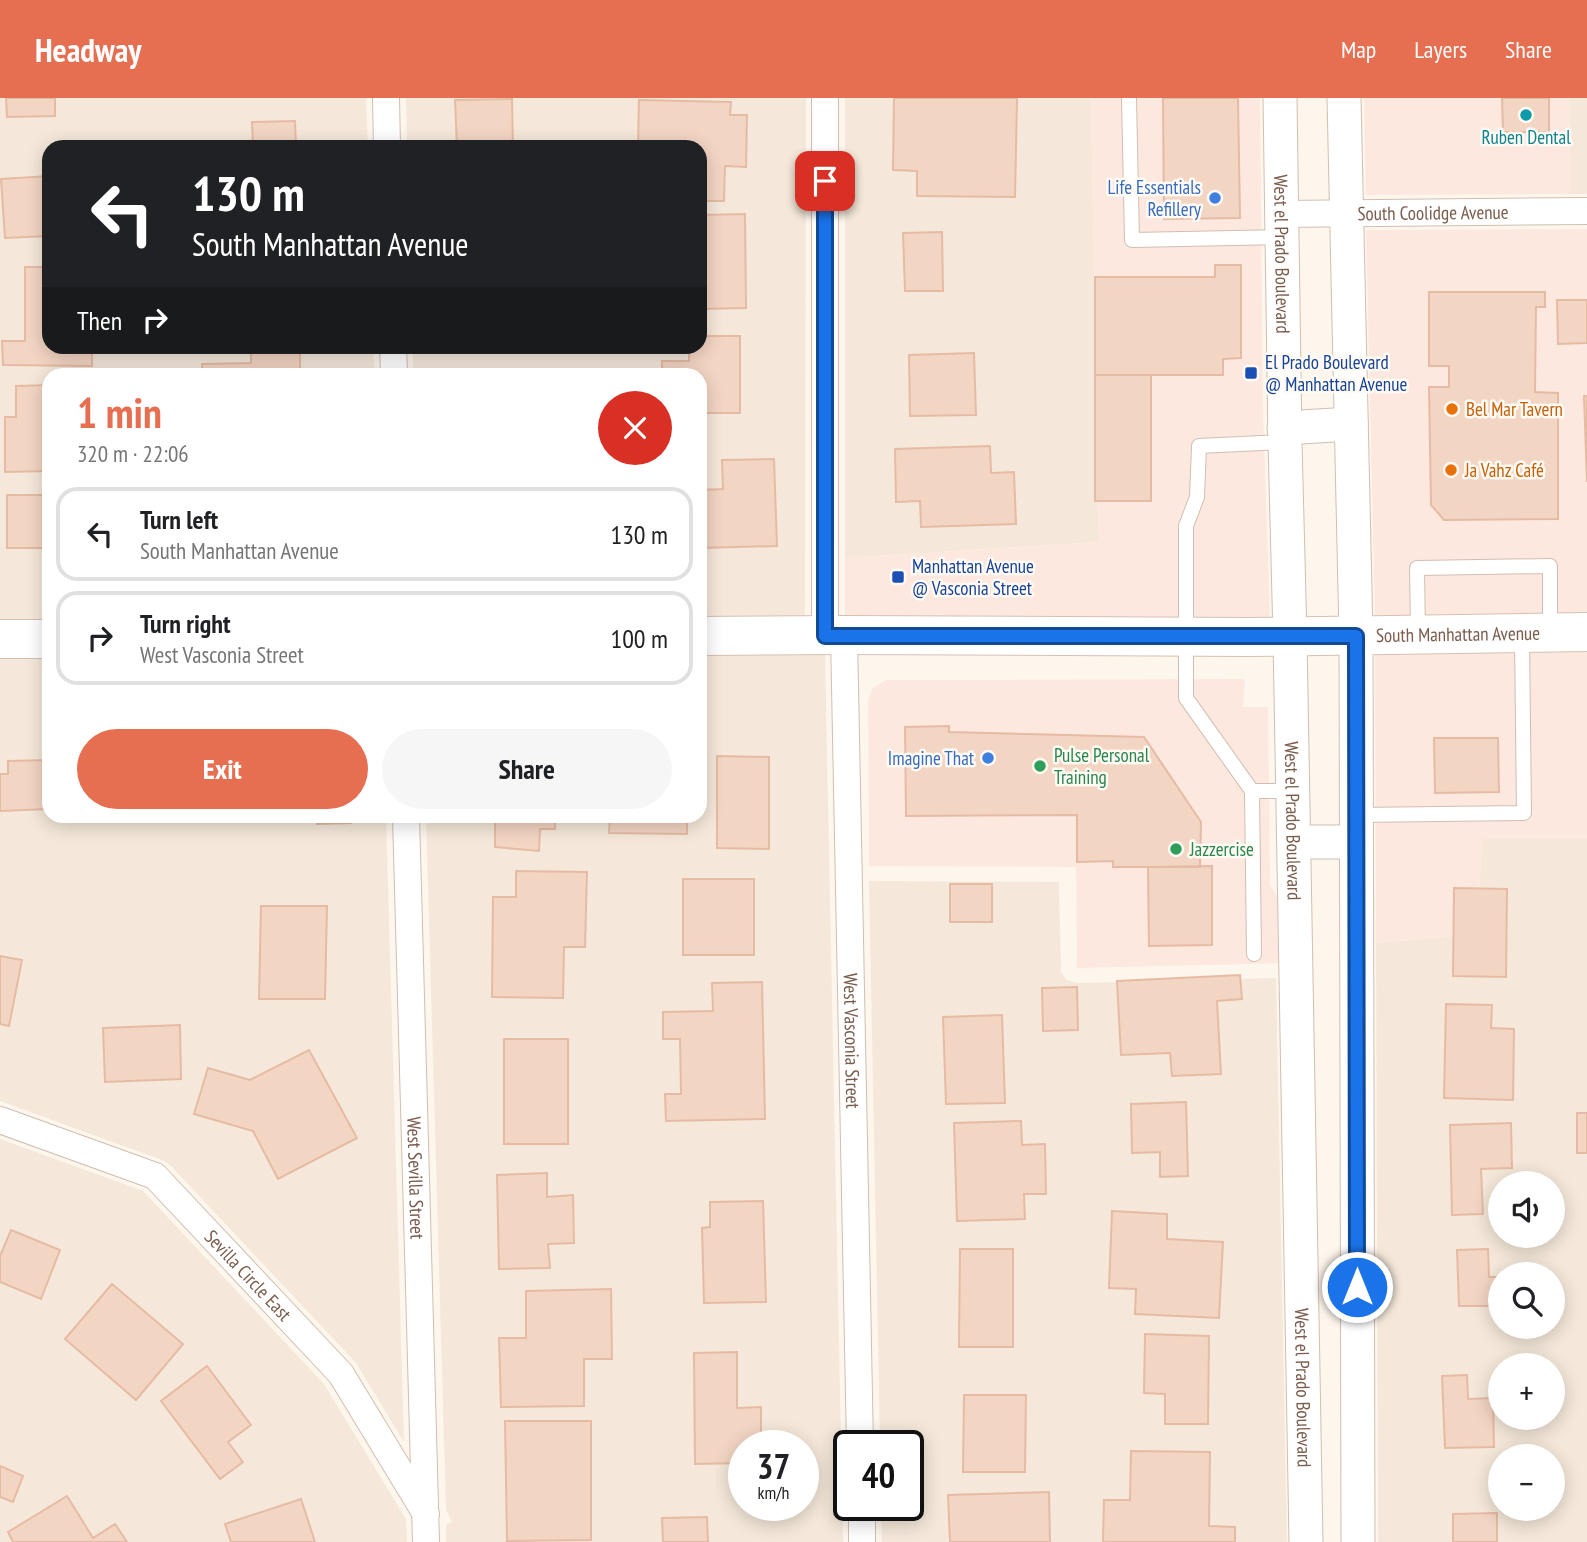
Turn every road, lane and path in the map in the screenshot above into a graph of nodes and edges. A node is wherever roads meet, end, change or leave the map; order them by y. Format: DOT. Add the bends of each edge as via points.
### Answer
graph roads {
  1 [pos="386,98"];
  2 [pos="825,98"];
  3 [pos="1129,98"];
  4 [pos="1280,98"];
  5 [pos="1344,98"];
  6 [pos="387,140"];
  7 [pos="1587,211"];
  8 [pos="1346,213"];
  9 [pos="1281,226"];
  10 [pos="1351,424"];
  11 [pos="1284,435"];
  12 [pos="1553,633"];
  13 [pos="835,635"];
  14 [pos="1418,635"];
  15 [pos="707,636"];
  16 [pos="1356,636"];
  17 [pos="1186,637"];
  18 [pos="1290,637"];
  19 [pos="0,639"];
  20 [pos="42,639"];
  21 [pos="1252,791"];
  22 [pos="1293,791"];
  23 [pos="406,823"];
  24 [pos="1356,829"];
  25 [pos="1294,842"];
  26 [pos="1254,954"];
  27 [pos="0,1120"];
  28 [pos="1303,1369"];
  29 [pos="1358,1370"];
  30 [pos="860,1430"];
  31 [pos="426,1515"];
  32 [pos="862,1521"];
  33 [pos="426,1542"];
  34 [pos="862,1542"];
  35 [pos="1306,1542"];
  36 [pos="1358,1542"];
  1 -- 6 [label="street"];
  2 -- 13 [label="street, West Vasconia Street"];
  3 -- 9 [label="lane" via="1132,240"];
  4 -- 9 [label="street, West el Prado Boulevard"];
  5 -- 8 [label="street"];
  7 -- 8 [label="street, South Coolidge Avenue"];
  8 -- 9 [label="street, South Coolidge Avenue"];
  8 -- 10 [label="street"];
  9 -- 11 [label="street, West el Prado Boulevard"];
  10 -- 11 [label="street"];
  10 -- 16 [label="street"];
  11 -- 17 [label="lane" via="1199,446 1197,497 1186,526"];
  11 -- 18 [label="street, West el Prado Boulevard"];
  12 -- 14 [label="main road, South Manhattan Avenue"];
  12 -- 14 [label="lane" via="1550,566 1417,568"];
  12 -- 24 [label="lane" via="1524,813"];
  13 -- 15 [label="main road, South Manhattan Avenue"];
  13 -- 17 [label="main road, South Manhattan Avenue"];
  13 -- 30 [label="street, West Vasconia Street"];
  14 -- 16 [label="main road, South Manhattan Avenue"];
  16 -- 18 [label="main road, South Manhattan Avenue"];
  16 -- 24 [label="street"];
  17 -- 18 [label="main road, South Manhattan Avenue"];
  17 -- 21 [label="lane" via="1185,698"];
  18 -- 22 [label="street, West el Prado Boulevard"];
  19 -- 20 [label="main road"];
  21 -- 22 [label="lane"];
  21 -- 26 [label="lane"];
  22 -- 25 [label="street, West el Prado Boulevard"];
  23 -- 31 [label="street, West Sevilla Street"];
  24 -- 25 [label="street"];
  24 -- 29 [label="street"];
  25 -- 28 [label="street, West el Prado Boulevard"];
  27 -- 31 [label="street, Sevilla Circle East" via="155,1176 341,1374"];
  28 -- 29 [label="street"];
  28 -- 35 [label="street, West el Prado Boulevard"];
  29 -- 36 [label="street"];
  31 -- 33 [label="street, West Sevilla Street"];
  32 -- 34 [label="street"];
}
